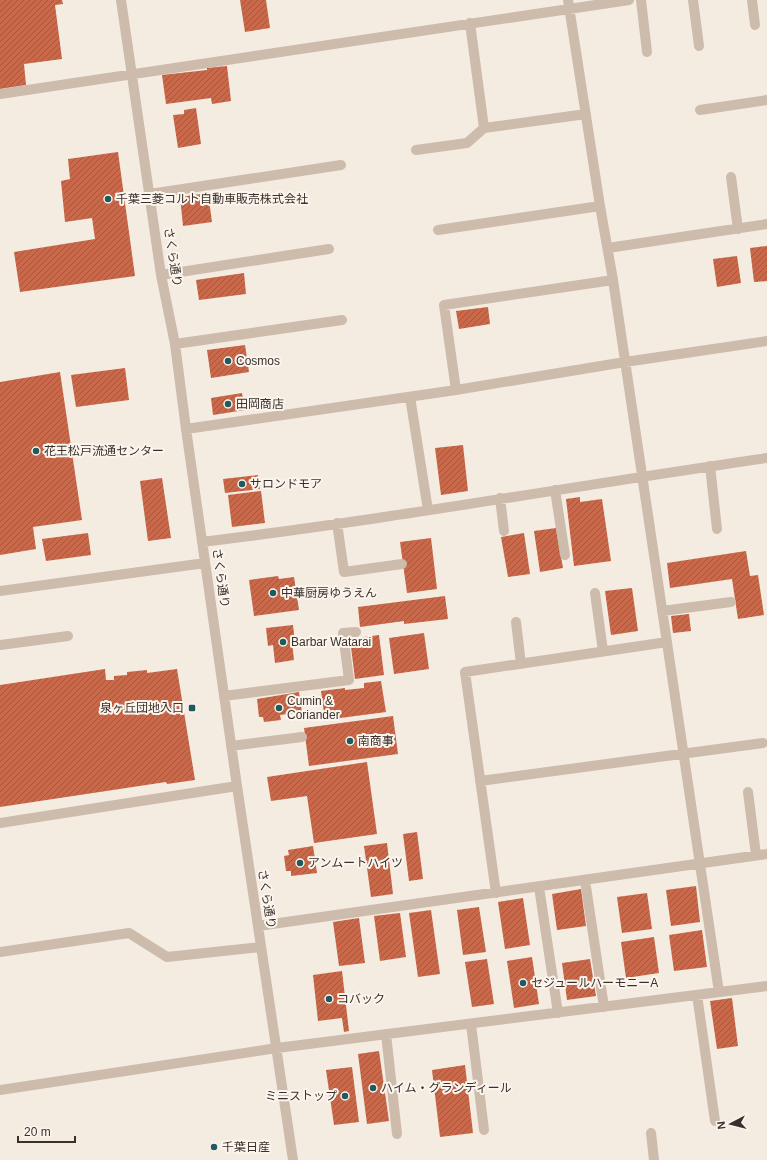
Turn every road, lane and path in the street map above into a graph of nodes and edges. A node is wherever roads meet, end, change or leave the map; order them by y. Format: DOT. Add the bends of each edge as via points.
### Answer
graph roads {
  1 [pos="121,0"];
  2 [pos="629,0"];
  3 [pos="641,0"];
  4 [pos="693,0"];
  5 [pos="752,0"];
  6 [pos="569,4"];
  7 [pos="470,23"];
  8 [pos="755,25"];
  9 [pos="699,46"];
  10 [pos="647,52"];
  11 [pos="132,74"];
  12 [pos="0,94"];
  13 [pos="767,100"];
  14 [pos="700,110"];
  15 [pos="586,114"];
  16 [pos="484,128"];
  17 [pos="416,150"];
  18 [pos="341,165"];
  19 [pos="731,177"];
  20 [pos="150,194"];
  21 [pos="600,206"];
  22 [pos="767,224"];
  23 [pos="738,229"];
  24 [pos="438,230"];
  25 [pos="608,248"];
  26 [pos="328,249"];
  27 [pos="162,274"];
  28 [pos="613,280"];
  29 [pos="342,320"];
  30 [pos="767,341"];
  31 [pos="176,344"];
  32 [pos="625,362"];
  33 [pos="456,390"];
  34 [pos="410,397"];
  35 [pos="186,429"];
  36 [pos="767,458"];
  37 [pos="710,466"];
  38 [pos="642,476"];
  39 [pos="555,490"];
  40 [pos="500,498"];
  41 [pos="428,510"];
  42 [pos="337,523"];
  43 [pos="717,529"];
  44 [pos="504,531"];
  45 [pos="202,542"];
  46 [pos="566,555"];
  47 [pos="205,563"];
  48 [pos="402,564"];
  49 [pos="0,591"];
  50 [pos="595,593"];
  51 [pos="731,602"];
  52 [pos="662,611"];
  53 [pos="516,622"];
  54 [pos="356,632"];
  55 [pos="68,636"];
  56 [pos="667,642"];
  57 [pos="0,645"];
  58 [pos="603,651"];
  59 [pos="521,664"];
  60 [pos="224,696"];
  61 [pos="302,737"];
  62 [pos="763,743"];
  63 [pos="231,746"];
  64 [pos="683,753"];
  65 [pos="480,781"];
  66 [pos="237,786"];
  67 [pos="748,792"];
  68 [pos="0,823"];
  69 [pos="767,854"];
  70 [pos="756,855"];
  71 [pos="699,864"];
  72 [pos="585,880"];
  73 [pos="539,887"];
  74 [pos="496,893"];
  75 [pos="258,926"];
  76 [pos="261,947"];
  77 [pos="0,952"];
  78 [pos="767,986"];
  79 [pos="718,992"];
  80 [pos="697,995"];
  81 [pos="604,1007"];
  82 [pos="558,1013"];
  83 [pos="471,1024"];
  84 [pos="386,1034"];
  85 [pos="277,1048"];
  86 [pos="0,1090"];
  87 [pos="715,1121"];
  88 [pos="484,1130"];
  89 [pos="651,1133"];
  90 [pos="397,1134"];
  91 [pos="293,1160"];
  92 [pos="654,1160"];
  1 -- 11 [label="street, さくら通り"];
  2 -- 6 [label="street"];
  3 -- 10 [label="street"];
  4 -- 9 [label="street"];
  5 -- 8 [label="street"];
  6 -- 7 [label="street"];
  6 -- 15 [label="street"];
  7 -- 11 [label="street"];
  7 -- 16 [label="street"];
  11 -- 12 [label="street"];
  11 -- 20 [label="street, さくら通り"];
  13 -- 14 [label="street"];
  15 -- 16 [label="street"];
  15 -- 21 [label="street"];
  16 -- 17 [label="street" via="467,143"];
  18 -- 20 [label="street"];
  19 -- 23 [label="street"];
  20 -- 27 [label="street, さくら通り"];
  21 -- 24 [label="street"];
  21 -- 25 [label="street"];
  22 -- 23 [label="street"];
  23 -- 25 [label="street"];
  25 -- 28 [label="street"];
  26 -- 27 [label="street"];
  27 -- 31 [label="street, さくら通り"];
  28 -- 32 [label="street"];
  28 -- 33 [label="street" via="444,305"];
  29 -- 31 [label="street"];
  30 -- 32 [label="street"];
  31 -- 35 [label="street, さくら通り"];
  32 -- 33 [label="street"];
  32 -- 38 [label="street"];
  33 -- 34 [label="street"];
  34 -- 35 [label="street"];
  34 -- 41 [label="street"];
  35 -- 45 [label="street, さくら通り"];
  36 -- 37 [label="street"];
  37 -- 38 [label="street"];
  37 -- 43 [label="street"];
  38 -- 39 [label="street"];
  38 -- 52 [label="street"];
  39 -- 40 [label="street"];
  39 -- 46 [label="street"];
  40 -- 41 [label="street"];
  40 -- 44 [label="street"];
  41 -- 42 [label="street"];
  42 -- 45 [label="street"];
  42 -- 48 [label="street" via="344,572"];
  45 -- 47 [label="street, さくら通り"];
  47 -- 49 [label="street"];
  47 -- 60 [label="street, さくら通り"];
  50 -- 58 [label="street"];
  51 -- 52 [label="street"];
  52 -- 56 [label="street"];
  53 -- 59 [label="street"];
  54 -- 60 [label="street" via="343,633 349,680"];
  55 -- 57 [label="street"];
  56 -- 58 [label="street"];
  56 -- 64 [label="street"];
  58 -- 59 [label="street"];
  59 -- 65 [label="street" via="465,672"];
  60 -- 63 [label="street, さくら通り"];
  61 -- 63 [label="street"];
  62 -- 64 [label="street"];
  63 -- 66 [label="street, さくら通り"];
  64 -- 65 [label="street"];
  64 -- 71 [label="street"];
  65 -- 74 [label="street"];
  66 -- 68 [label="street"];
  66 -- 75 [label="street, さくら通り"];
  67 -- 70 [label="street"];
  69 -- 70 [label="street"];
  70 -- 71 [label="street"];
  71 -- 72 [label="street"];
  71 -- 79 [label="street"];
  72 -- 73 [label="street"];
  72 -- 81 [label="street"];
  73 -- 74 [label="street"];
  73 -- 82 [label="street"];
  74 -- 75 [label="street"];
  75 -- 76 [label="street, さくら通り"];
  76 -- 77 [label="street" via="167,957 129,934"];
  76 -- 85 [label="street, さくら通り"];
  78 -- 79 [label="street"];
  79 -- 80 [label="street"];
  80 -- 81 [label="street"];
  80 -- 87 [label="street"];
  81 -- 82 [label="street"];
  82 -- 83 [label="street"];
  83 -- 84 [label="street"];
  83 -- 88 [label="street"];
  84 -- 85 [label="street"];
  84 -- 90 [label="street"];
  85 -- 86 [label="street"];
  85 -- 91 [label="street, さくら通り"];
  89 -- 92 [label="street"];
}
